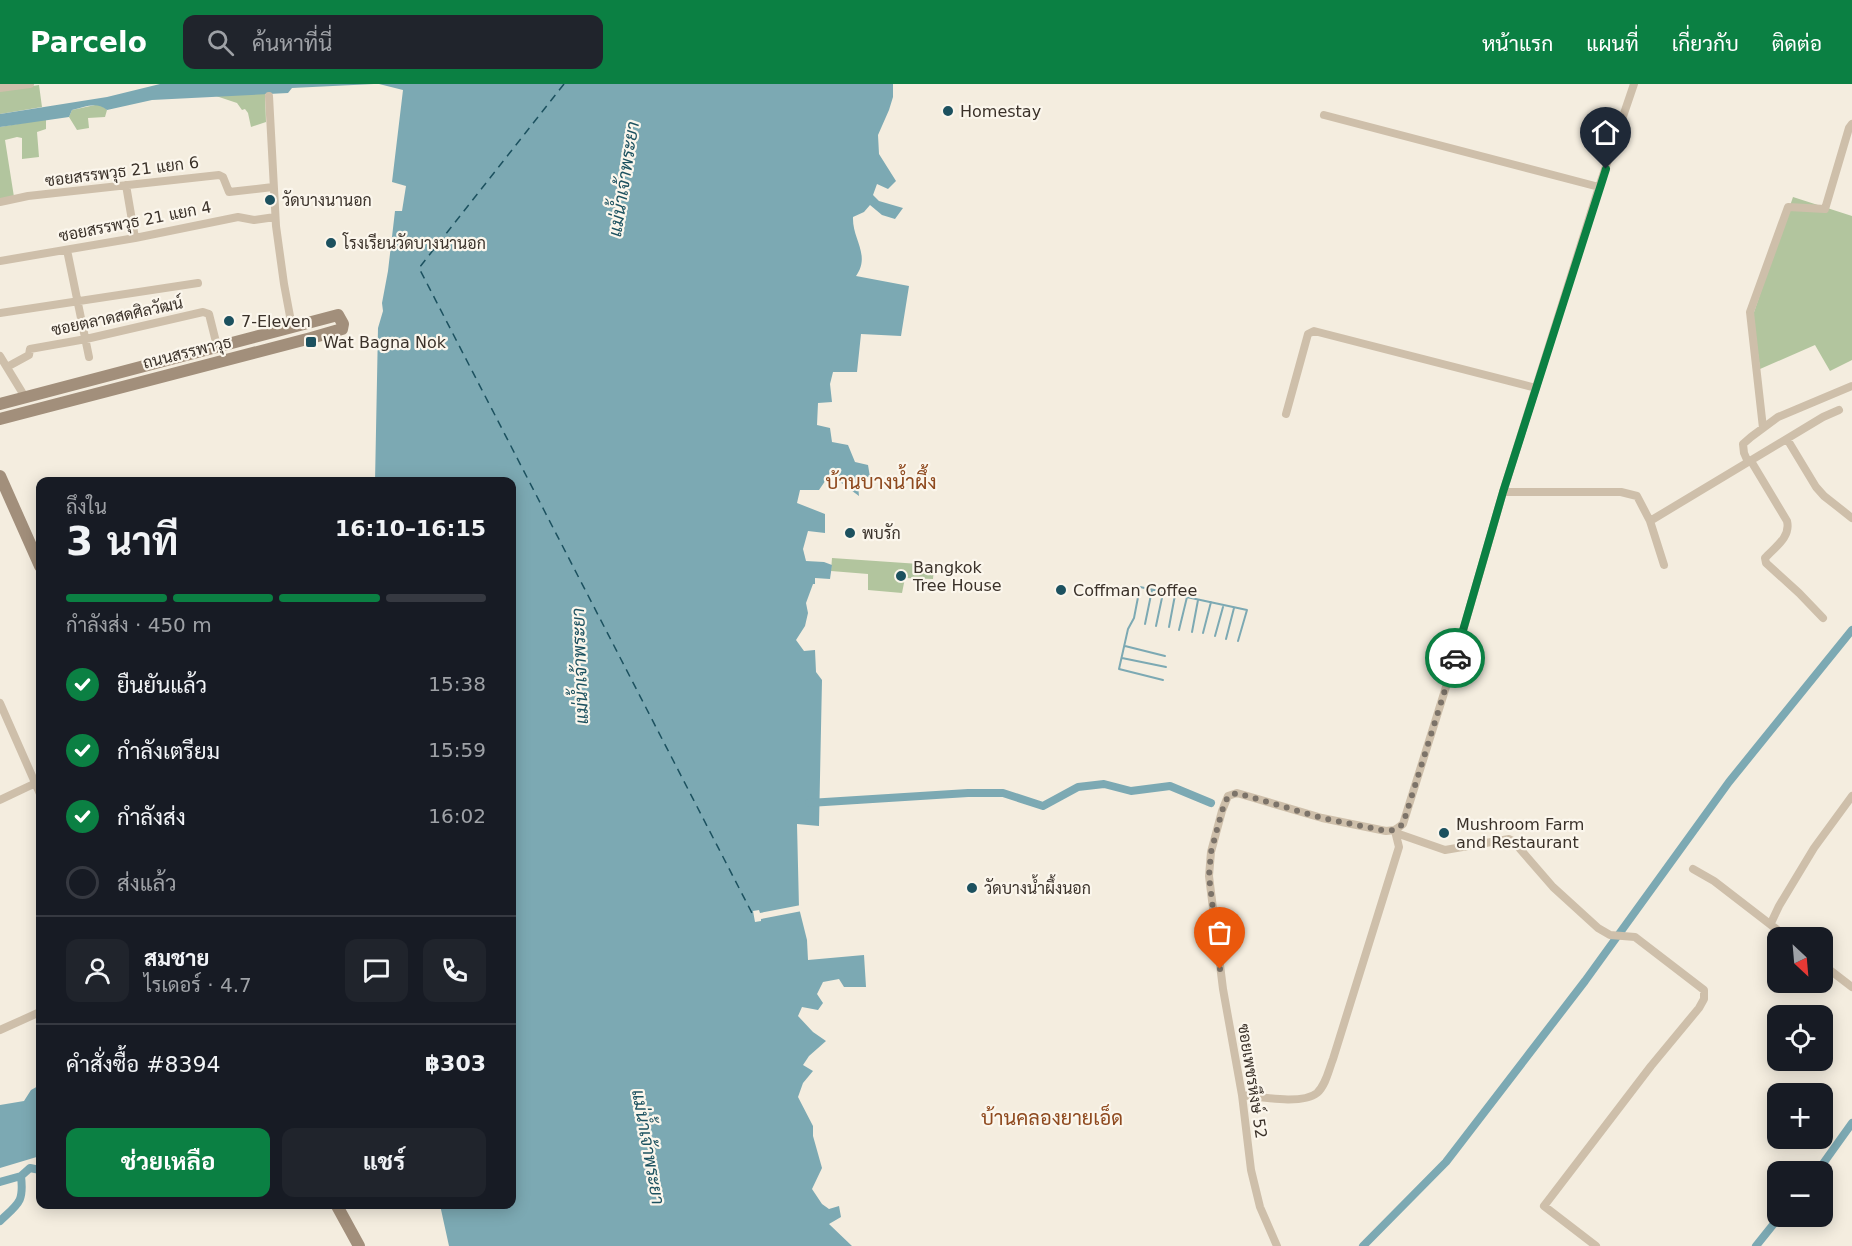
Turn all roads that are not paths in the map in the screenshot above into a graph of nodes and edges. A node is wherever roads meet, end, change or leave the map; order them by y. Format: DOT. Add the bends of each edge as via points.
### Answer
graph roads {
  1 [pos="30,84"];
  2 [pos="1634,84"];
  3 [pos="0,88"];
  4 [pos="269,96"];
  5 [pos="1324,115"];
  6 [pos="1852,124"];
  7 [pos="126,185"];
  8 [pos="273,187"];
  9 [pos="1599,187"];
  10 [pos="0,202"];
  11 [pos="275,217"];
  12 [pos="135,238"];
  13 [pos="67,250"];
  14 [pos="0,261"];
  15 [pos="198,283"];
  16 [pos="78,302"];
  17 [pos="0,313"];
  18 [pos="288,328"];
  19 [pos="86,339"];
  20 [pos="287,344"];
  21 [pos="217,346"];
  22 [pos="0,356"];
  23 [pos="89,357"];
  24 [pos="7,367"];
  25 [pos="1852,386"];
  26 [pos="1536,388"];
  27 [pos="25,397"];
  28 [pos="0,404"];
  29 [pos="1839,410"];
  30 [pos="1286,414"];
  31 [pos="0,419"];
  32 [pos="1763,428"];
  33 [pos="1787,439"];
  34 [pos="1750,462"];
  35 [pos="0,476"];
  36 [pos="1503,492"];
  37 [pos="1852,518"];
  38 [pos="1650,520"];
  39 [pos="36,557"];
  40 [pos="1664,565"];
  41 [pos="1823,618"];
  42 [pos="0,704"];
  43 [pos="36,778"];
  44 [pos="36,783"];
  45 [pos="1852,796"];
  46 [pos="0,800"];
  47 [pos="1392,830"];
  48 [pos="1693,869"];
  49 [pos="1771,923"];
  50 [pos="1776,927"];
  51 [pos="1833,972"];
  52 [pos="1852,987"];
  53 [pos="36,1014"];
  54 [pos="0,1030"];
  55 [pos="1242,1095"];
  56 [pos="339,1209"];
  57 [pos="359,1246"];
  58 [pos="1276,1246"];
  59 [pos="1596,1246"];
  1 -- 3 [label="street"];
  2 -- 9 [label="street"];
  4 -- 8 [label="street"];
  5 -- 9 [label="street"];
  6 -- 32 [label="street" via="1825,209 1788,207 1750,312"];
  7 -- 8 [label="street, ซอยสรรพวุธ 21 แยก 6" via="219,175 229,192"];
  7 -- 10 [label="street, ซอยสรรพวุธ 21 แยก 6"];
  7 -- 12 [label="street"];
  8 -- 11 [label="street"];
  9 -- 26 [label="street"];
  11 -- 12 [label="street, ซอยสรรพวุธ 21 แยก 4" via="238,217"];
  11 -- 18 [label="street"];
  12 -- 13 [label="street, ซอยสรรพวุธ 21 แยก 4"];
  13 -- 14 [label="street, ซอยสรรพวุธ 21 แยก 4"];
  13 -- 16 [label="street"];
  15 -- 16 [label="street"];
  16 -- 17 [label="street"];
  16 -- 19 [label="street"];
  18 -- 20 [label="street"];
  18 -- 20 [label="street, ถนนสรรพาวุธ" via="338,315 344,324 338,330"];
  18 -- 21 [label="street, ถนนสรรพาวุธ"];
  19 -- 21 [label="street, ซอยตลาดสดศิลวัฒน์" via="206,312"];
  19 -- 23 [label="street"];
  19 -- 24 [label="street, ซอยตลาดสดศิลวัฒน์" via="30,349 29,355"];
  20 -- 31 [label="street, ถนนสรรพาวุธ"];
  21 -- 27 [label="street, ถนนสรรพาวุธ"];
  22 -- 24 [label="street"];
  24 -- 27 [label="street"];
  25 -- 32 [label="street" via="1778,417"];
  26 -- 30 [label="street" via="1314,331 1308,334"];
  26 -- 36 [label="street"];
  27 -- 28 [label="street, ถนนสรรพาวุธ"];
  29 -- 33 [label="street"];
  32 -- 34 [label="street" via="1743,444"];
  33 -- 34 [label="street"];
  33 -- 37 [label="street" via="1816,487"];
  34 -- 38 [label="street"];
  34 -- 41 [label="street" via="1789,527 1765,558 1766,563"];
  35 -- 39 [label="street"];
  36 -- 38 [label="street" via="1621,492 1640,499"];
  36 -- 47 [label="street" via="1403,824"];
  38 -- 40 [label="street"];
  42 -- 43 [label="street"];
  44 -- 46 [label="street"];
  45 -- 49 [label="street" via="1814,848"];
  47 -- 55 [label="street" via="1399,847 1322,1086 1308,1097 1293,1100"];
  47 -- 55 [label="street, ซอยเพชรหึงษ์ 52" via="1322,818 1237,793 1228,796 1211,852 1209,876"];
  47 -- 59 [label="street" via="1445,850 1513,840 1553,887 1598,928 1610,935 1635,937 1704,990 1704,999 1544,1206"];
  48 -- 49 [label="street"];
  49 -- 50 [label="street"];
  51 -- 52 [label="street"];
  53 -- 54 [label="street"];
  55 -- 58 [label="street, ซอยเพชรหึงษ์ 52" via="1251,1170"];
  56 -- 57 [label="street"];
}
